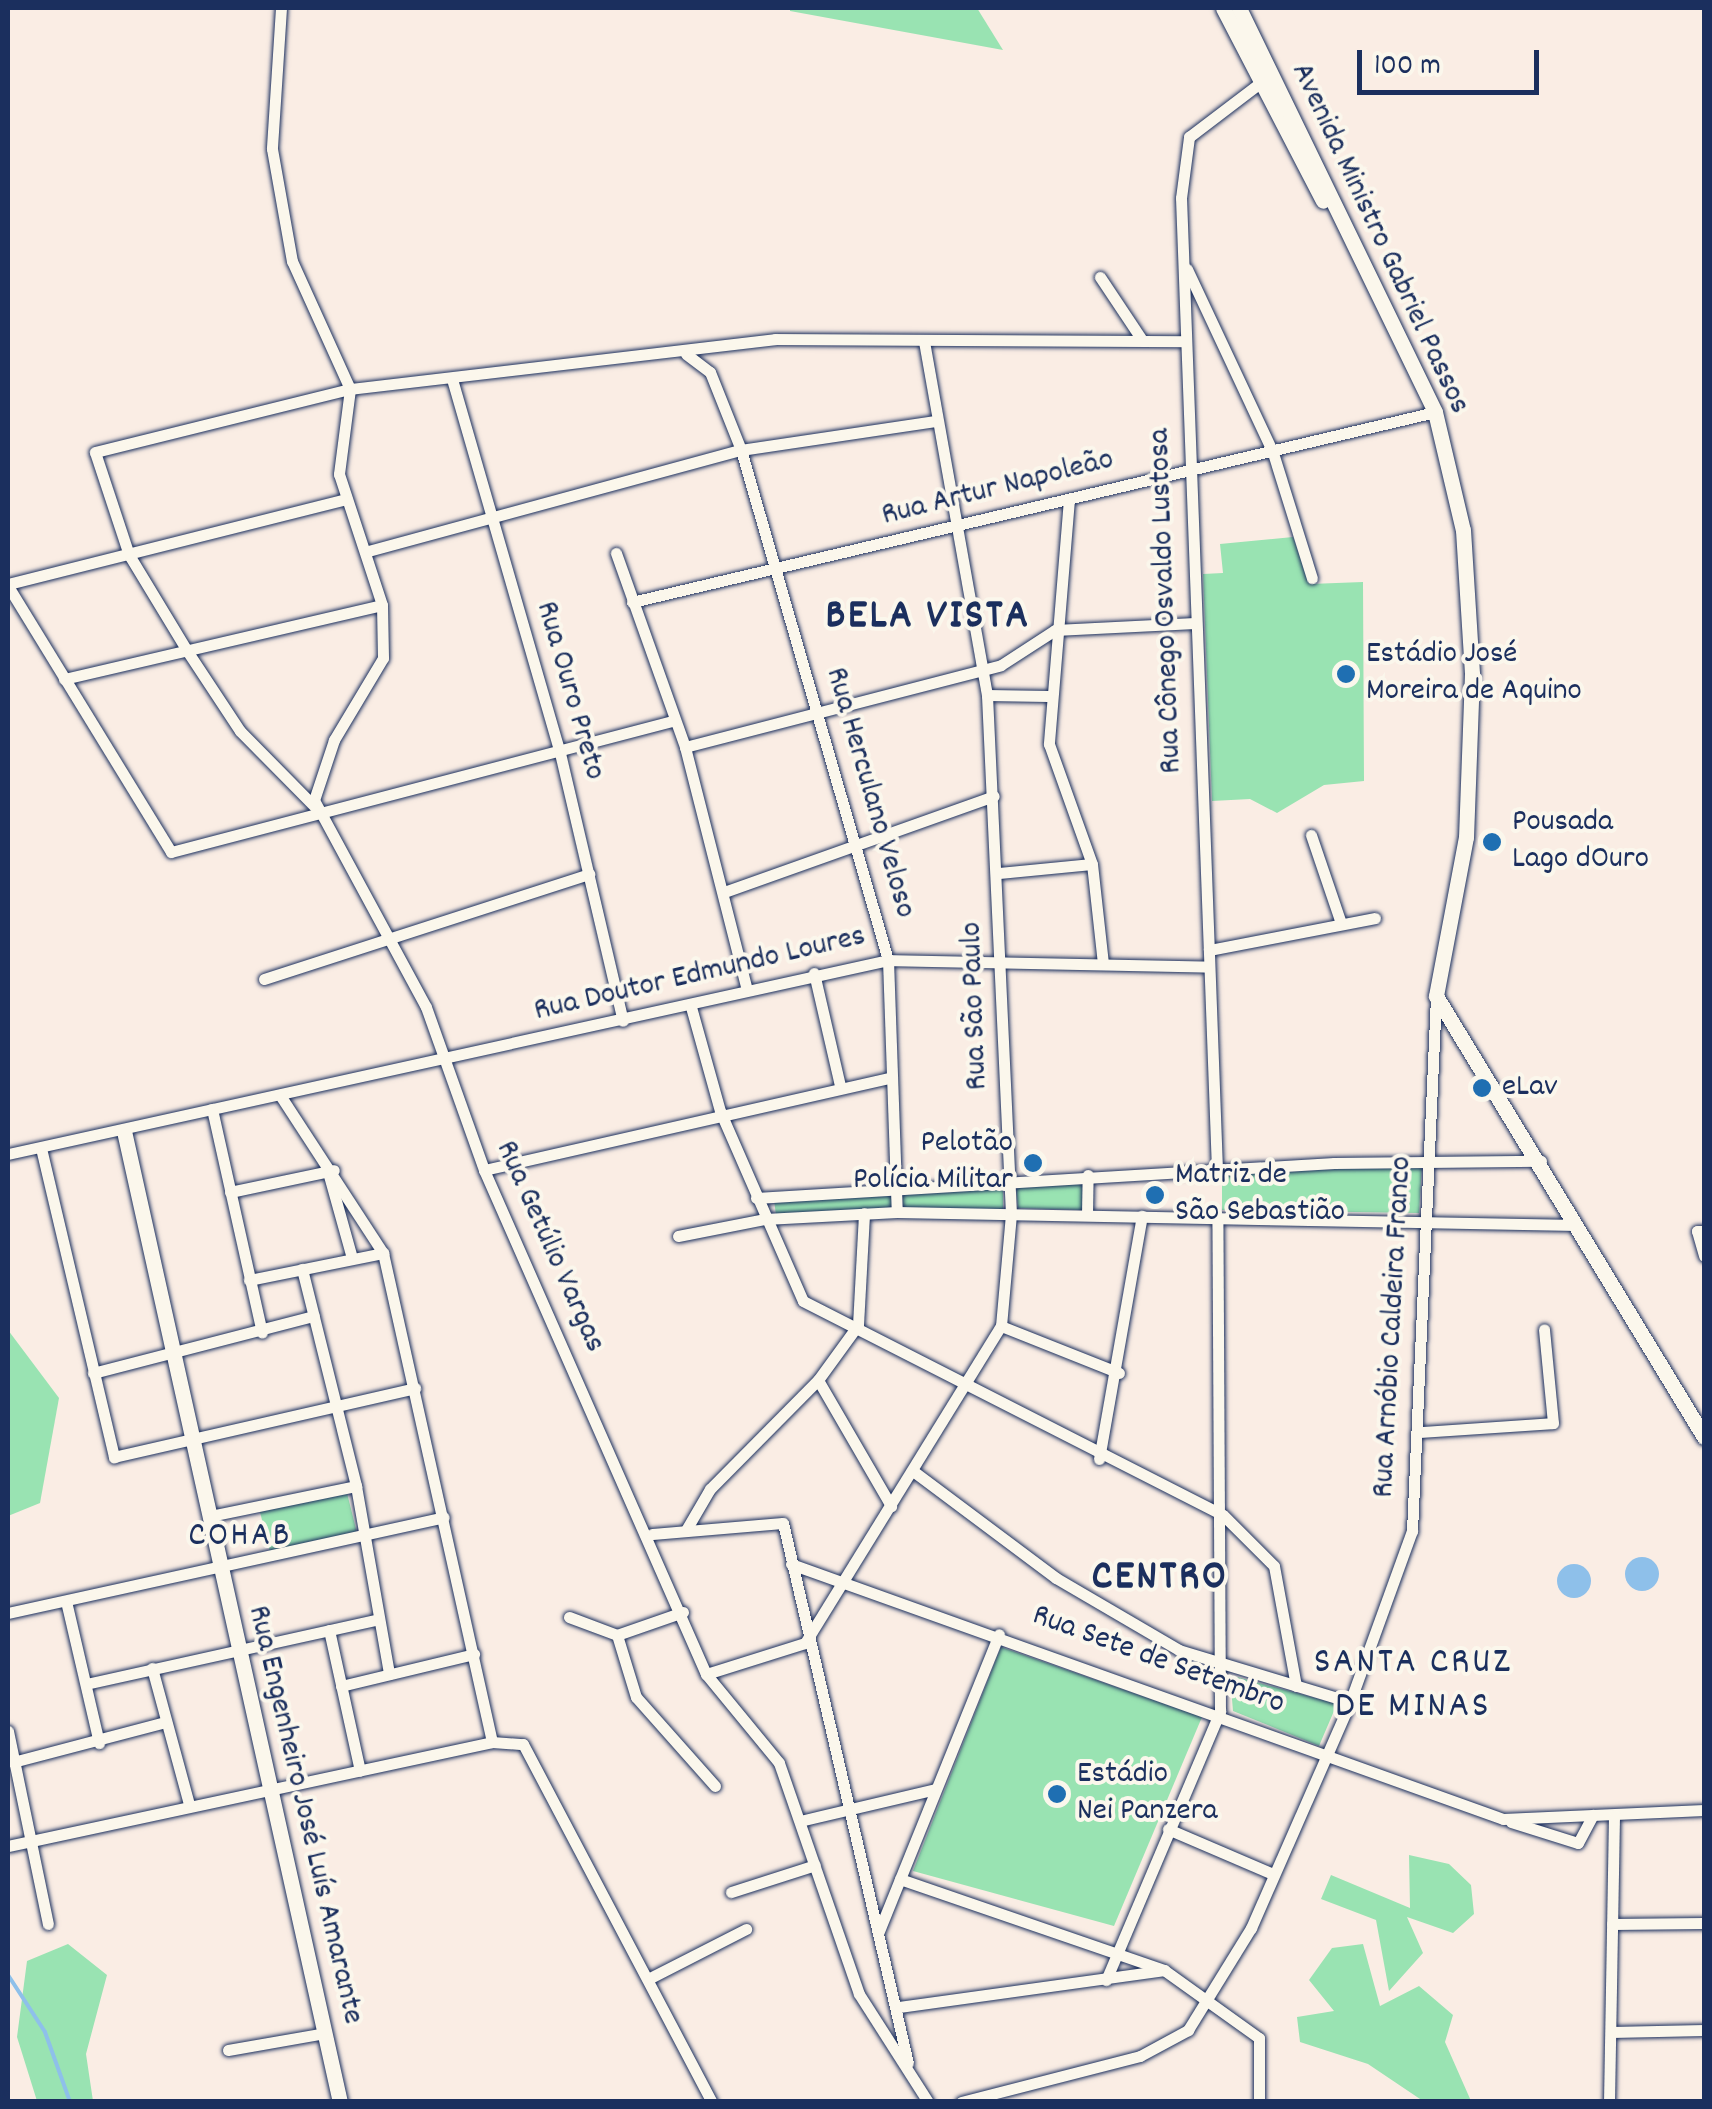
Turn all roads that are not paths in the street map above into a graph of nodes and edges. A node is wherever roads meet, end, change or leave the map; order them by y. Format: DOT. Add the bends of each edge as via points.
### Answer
graph roads {
  1 [pos="281,8"];
  2 [pos="1222,8"];
  3 [pos="1239,8"];
  4 [pos="1266,78"];
  5 [pos="1185,266"];
  6 [pos="1100,277"];
  7 [pos="1142,340"];
  8 [pos="924,341"];
  9 [pos="1185,341"];
  10 [pos="686,354"];
  11 [pos="452,378"];
  12 [pos="350,388"];
  13 [pos="1430,413"];
  14 [pos="935,421"];
  15 [pos="741,450"];
  16 [pos="1274,453"];
  17 [pos="1189,471"];
  18 [pos="346,499"];
  19 [pos="1069,499"];
  20 [pos="488,514"];
  21 [pos="957,528"];
  22 [pos="368,551"];
  23 [pos="616,553"];
  24 [pos="129,555"];
  25 [pos="777,573"];
  26 [pos="1312,578"];
  27 [pos="8,585"];
  28 [pos="632,602"];
  29 [pos="382,605"];
  30 [pos="1195,623"];
  31 [pos="1055,630"];
  32 [pos="186,649"];
  33 [pos="984,670"];
  34 [pos="64,678"];
  35 [pos="987,695"];
  36 [pos="1048,696"];
  37 [pos="818,708"];
  38 [pos="672,720"];
  39 [pos="685,747"];
  40 [pos="560,753"];
  41 [pos="994,796"];
  42 [pos="322,814"];
  43 [pos="1311,836"];
  44 [pos="856,848"];
  45 [pos="1092,864"];
  46 [pos="999,873"];
  47 [pos="590,874"];
  48 [pos="727,891"];
  49 [pos="1375,918"];
  50 [pos="1340,920"];
  51 [pos="394,938"];
  52 [pos="1209,950"];
  53 [pos="888,960"];
  54 [pos="1103,962"];
  55 [pos="1000,964"];
  56 [pos="1209,968"];
  57 [pos="814,973"];
  58 [pos="264,979"];
  59 [pos="747,990"];
  60 [pos="1436,996"];
  61 [pos="691,1006"];
  62 [pos="622,1021"];
  63 [pos="445,1063"];
  64 [pos="892,1077"];
  65 [pos="840,1086"];
  66 [pos="280,1095"];
  67 [pos="212,1109"];
  68 [pos="720,1111"];
  69 [pos="124,1131"];
  70 [pos="41,1148"];
  71 [pos="8,1154"];
  72 [pos="1541,1162"];
  73 [pos="1430,1163"];
  74 [pos="484,1170"];
  75 [pos="1217,1170"];
  76 [pos="331,1171"];
  77 [pos="1088,1175"];
  78 [pos="1010,1181"];
  79 [pos="896,1186"];
  80 [pos="230,1192"];
  81 [pos="756,1198"];
  82 [pos="897,1212"];
  83 [pos="864,1213"];
  84 [pos="1011,1214"];
  85 [pos="1087,1214"];
  86 [pos="1142,1216"];
  87 [pos="1216,1217"];
  88 [pos="765,1218"];
  89 [pos="1429,1219"];
  90 [pos="1582,1225"];
  91 [pos="1701,1230"];
  92 [pos="678,1236"];
  93 [pos="382,1253"];
  94 [pos="1704,1256"];
  95 [pos="352,1258"];
  96 [pos="302,1269"];
  97 [pos="250,1280"];
  98 [pos="314,1316"];
  99 [pos="858,1325"];
  100 [pos="1000,1326"];
  101 [pos="1544,1328"];
  102 [pos="262,1332"];
  103 [pos="173,1354"];
  104 [pos="94,1372"];
  105 [pos="1119,1373"];
  106 [pos="818,1380"];
  107 [pos="969,1387"];
  108 [pos="416,1388"];
  109 [pos="338,1403"];
  110 [pos="1421,1432"];
  111 [pos="193,1438"];
  112 [pos="1704,1438"];
  113 [pos="1100,1459"];
  114 [pos="914,1471"];
  115 [pos="356,1486"];
  116 [pos="891,1506"];
  117 [pos="1223,1515"];
  118 [pos="210,1516"];
  119 [pos="444,1518"];
  120 [pos="686,1530"];
  121 [pos="652,1534"];
  122 [pos="361,1535"];
  123 [pos="791,1564"];
  124 [pos="220,1565"];
  125 [pos="849,1585"];
  126 [pos="66,1601"];
  127 [pos="683,1612"];
  128 [pos="8,1613"];
  129 [pos="569,1617"];
  130 [pos="378,1619"];
  131 [pos="329,1630"];
  132 [pos="999,1634"];
  133 [pos="617,1636"];
  134 [pos="806,1643"];
  135 [pos="239,1651"];
  136 [pos="474,1654"];
  137 [pos="1224,1665"];
  138 [pos="152,1668"];
  139 [pos="389,1674"];
  140 [pos="706,1674"];
  141 [pos="86,1684"];
  142 [pos="340,1686"];
  143 [pos="1296,1686"];
  144 [pos="1350,1702"];
  145 [pos="1220,1711"];
  146 [pos="166,1722"];
  147 [pos="8,1731"];
  148 [pos="492,1742"];
  149 [pos="99,1743"];
  150 [pos="1326,1752"];
  151 [pos="13,1762"];
  152 [pos="360,1771"];
  153 [pos="716,1786"];
  154 [pos="269,1789"];
  155 [pos="935,1789"];
  156 [pos="188,1804"];
  157 [pos="848,1808"];
  158 [pos="1704,1810"];
  159 [pos="1594,1815"];
  160 [pos="1614,1816"];
  161 [pos="1503,1819"];
  162 [pos="800,1821"];
  163 [pos="1168,1829"];
  164 [pos="28,1841"];
  165 [pos="8,1846"];
  166 [pos="815,1865"];
  167 [pos="1273,1874"];
  168 [pos="900,1879"];
  169 [pos="731,1892"];
  170 [pos="1704,1923"];
  171 [pos="48,1924"];
  172 [pos="1612,1924"];
  173 [pos="746,1929"];
  174 [pos="879,1931"];
  175 [pos="1119,1948"];
  176 [pos="1164,1970"];
  177 [pos="650,1978"];
  178 [pos="1106,1980"];
  179 [pos="1208,2001"];
  180 [pos="899,2007"];
  181 [pos="1704,2030"];
  182 [pos="1611,2032"];
  183 [pos="324,2033"];
  184 [pos="228,2050"];
  185 [pos="909,2070"];
  186 [pos="340,2102"];
  187 [pos="712,2102"];
  188 [pos="928,2102"];
  189 [pos="960,2102"];
  190 [pos="1259,2102"];
  191 [pos="1610,2102"];
  1 -- 12 [label="street" via="275,168 292,261"];
  2 -- 4 [label="main road"];
  3 -- 4 [label="main road, Avenida Ministro Gabriel Passos"];
  4 -- 5 [label="street, Rua Cônego Osvaldo Lustosa" via="1190,136"];
  4 -- 13 [label="main road, Avenida Ministro Gabriel Passos"];
  5 -- 9 [label="street, Rua Cônego Osvaldo Lustosa"];
  5 -- 16 [label="street"];
  6 -- 7 [label="street"];
  7 -- 8 [label="street" via="1063,346 984,334"];
  7 -- 9 [label="street"];
  8 -- 10 [label="street" via="775,339"];
  8 -- 14 [label="street, Rua São Paulo"];
  9 -- 17 [label="street, Rua Cônego Osvaldo Lustosa"];
  10 -- 11 [label="street"];
  10 -- 15 [label="street, Rua Herculano Veloso" via="710,372"];
  11 -- 12 [label="street"];
  11 -- 20 [label="street, Rua Ouro Preto"];
  12 -- 18 [label="street" via="339,474"];
  12 -- 24 [label="street, Rua Getúlio Vargas" via="96,452"];
  13 -- 16 [label="street, Rua Artur Napoleão"];
  13 -- 60 [label="main road, Avenida Ministro Gabriel Passos" via="1463,530 1472,674 1466,837"];
  14 -- 15 [label="street"];
  14 -- 21 [label="street, Rua São Paulo"];
  15 -- 20 [label="street"];
  15 -- 25 [label="street, Rua Herculano Veloso"];
  16 -- 17 [label="street, Rua Artur Napoleão"];
  16 -- 26 [label="street"];
  17 -- 19 [label="street, Rua Artur Napoleão"];
  17 -- 30 [label="street, Rua Cônego Osvaldo Lustosa"];
  18 -- 22 [label="street"];
  18 -- 24 [label="street"];
  19 -- 21 [label="street, Rua Artur Napoleão"];
  19 -- 31 [label="street"];
  20 -- 22 [label="street"];
  20 -- 40 [label="street, Rua Ouro Preto"];
  21 -- 25 [label="street, Rua Artur Napoleão"];
  21 -- 33 [label="street, Rua São Paulo"];
  22 -- 29 [label="street"];
  23 -- 28 [label="street"];
  24 -- 27 [label="street"];
  24 -- 32 [label="street, Rua Getúlio Vargas"];
  25 -- 28 [label="street, Rua Artur Napoleão"];
  25 -- 37 [label="street, Rua Herculano Veloso"];
  27 -- 34 [label="street"];
  28 -- 38 [label="street"];
  29 -- 32 [label="street"];
  29 -- 42 [label="street" via="382,658 334,740 314,800"];
  30 -- 31 [label="street"];
  30 -- 52 [label="street, Rua Cônego Osvaldo Lustosa"];
  31 -- 33 [label="street"];
  31 -- 36 [label="street"];
  32 -- 34 [label="street"];
  32 -- 42 [label="street, Rua Getúlio Vargas" via="240,731"];
  33 -- 35 [label="street, Rua São Paulo"];
  33 -- 37 [label="street"];
  34 -- 42 [label="street" via="171,852"];
  35 -- 36 [label="street"];
  35 -- 41 [label="street, Rua São Paulo"];
  36 -- 45 [label="street" via="1049,744"];
  37 -- 39 [label="street"];
  37 -- 44 [label="street, Rua Herculano Veloso"];
  38 -- 39 [label="street"];
  38 -- 40 [label="street"];
  39 -- 48 [label="street"];
  40 -- 42 [label="street"];
  40 -- 47 [label="street, Rua Ouro Preto"];
  41 -- 44 [label="street"];
  41 -- 46 [label="street, Rua São Paulo"];
  42 -- 51 [label="street, Rua Getúlio Vargas"];
  43 -- 50 [label="street"];
  44 -- 48 [label="street"];
  44 -- 53 [label="street, Rua Herculano Veloso"];
  45 -- 46 [label="street"];
  45 -- 54 [label="street"];
  46 -- 55 [label="street, Rua São Paulo"];
  47 -- 51 [label="street"];
  47 -- 62 [label="street, Rua Ouro Preto"];
  48 -- 59 [label="street"];
  49 -- 50 [label="street"];
  50 -- 52 [label="street"];
  51 -- 58 [label="street"];
  51 -- 63 [label="street, Rua Getúlio Vargas"];
  52 -- 56 [label="street, Rua Cônego Osvaldo Lustosa"];
  53 -- 55 [label="street, Rua Doutor Edmundo Loures"];
  53 -- 57 [label="street, Rua Doutor Edmundo Loures"];
  53 -- 64 [label="street, Rua Herculano Veloso"];
  54 -- 55 [label="street, Rua Doutor Edmundo Loures"];
  54 -- 56 [label="street, Rua Doutor Edmundo Loures"];
  55 -- 78 [label="street, Rua São Paulo"];
  56 -- 75 [label="street, Rua Cônego Osvaldo Lustosa"];
  57 -- 59 [label="street, Rua Doutor Edmundo Loures"];
  57 -- 65 [label="street"];
  59 -- 61 [label="street, Rua Doutor Edmundo Loures"];
  60 -- 72 [label="main road"];
  60 -- 73 [label="street, Rua Arnóbio Caldeira Franco"];
  61 -- 62 [label="street, Rua Doutor Edmundo Loures"];
  61 -- 68 [label="street"];
  62 -- 63 [label="street, Rua Doutor Edmundo Loures"];
  63 -- 66 [label="street, Rua Doutor Edmundo Loures"];
  63 -- 74 [label="street, Rua Getúlio Vargas"];
  64 -- 65 [label="street"];
  64 -- 79 [label="street, Rua Herculano Veloso"];
  65 -- 68 [label="street"];
  66 -- 67 [label="street, Rua Doutor Edmundo Loures"];
  66 -- 76 [label="street"];
  67 -- 69 [label="street, Rua Doutor Edmundo Loures"];
  67 -- 80 [label="street"];
  68 -- 74 [label="street"];
  68 -- 81 [label="street"];
  69 -- 70 [label="street, Rua Doutor Edmundo Loures"];
  69 -- 103 [label="main road, Rua Engenheiro José Luís Amarante"];
  70 -- 71 [label="street, Rua Doutor Edmundo Loures"];
  70 -- 104 [label="street"];
  72 -- 73 [label="street"];
  72 -- 90 [label="main road"];
  73 -- 75 [label="street"];
  73 -- 89 [label="street, Rua Arnóbio Caldeira Franco"];
  74 -- 121 [label="street, Rua Getúlio Vargas"];
  75 -- 77 [label="street"];
  76 -- 80 [label="street"];
  76 -- 93 [label="street"];
  76 -- 95 [label="street"];
  77 -- 78 [label="street"];
  77 -- 85 [label="street"];
  78 -- 79 [label="street"];
  78 -- 84 [label="street, Rua São Paulo"];
  79 -- 81 [label="street"];
  79 -- 82 [label="street, Rua Herculano Veloso"];
  80 -- 97 [label="street"];
  81 -- 88 [label="street"];
  82 -- 83 [label="street"];
  82 -- 84 [label="street"];
  83 -- 88 [label="street"];
  83 -- 99 [label="street"];
  84 -- 85 [label="street"];
  84 -- 100 [label="street, Rua São Paulo"];
  85 -- 86 [label="street"];
  86 -- 87 [label="street"];
  86 -- 105 [label="street"];
  87 -- 89 [label="street"];
  87 -- 117 [label="street"];
  88 -- 92 [label="street"];
  88 -- 99 [label="street" via="804,1301"];
  89 -- 90 [label="street"];
  89 -- 110 [label="street, Rua Arnóbio Caldeira Franco"];
  90 -- 112 [label="main road"];
  91 -- 94 [label="street"];
  93 -- 95 [label="street"];
  93 -- 108 [label="street"];
  95 -- 96 [label="street"];
  96 -- 97 [label="street"];
  96 -- 98 [label="street"];
  97 -- 102 [label="street"];
  98 -- 102 [label="street"];
  98 -- 109 [label="street"];
  99 -- 106 [label="street"];
  99 -- 107 [label="street"];
  100 -- 105 [label="street"];
  100 -- 107 [label="street, Rua São Paulo"];
  101 -- 110 [label="street" via="1553,1423"];
  102 -- 103 [label="street"];
  103 -- 104 [label="street"];
  103 -- 111 [label="main road, Rua Engenheiro José Luís Amarante"];
  104 -- 111 [label="street" via="114,1456"];
  105 -- 113 [label="street"];
  106 -- 116 [label="street"];
  106 -- 120 [label="street" via="710,1489"];
  107 -- 113 [label="street"];
  107 -- 114 [label="street, Rua São Paulo"];
  108 -- 109 [label="street"];
  108 -- 119 [label="street"];
  109 -- 111 [label="street"];
  109 -- 115 [label="street"];
  110 -- 144 [label="street, Rua Arnóbio Caldeira Franco" via="1412,1531"];
  111 -- 118 [label="main road, Rua Engenheiro José Luís Amarante"];
  113 -- 117 [label="street"];
  114 -- 116 [label="street, Rua São Paulo"];
  114 -- 137 [label="street" via="1122,1620"];
  115 -- 118 [label="street"];
  115 -- 122 [label="street"];
  116 -- 125 [label="street, Rua São Paulo"];
  117 -- 137 [label="street"];
  117 -- 143 [label="street" via="1274,1566"];
  118 -- 124 [label="main road, Rua Engenheiro José Luís Amarante"];
  119 -- 122 [label="street"];
  119 -- 136 [label="street"];
  120 -- 121 [label="street"];
  120 -- 123 [label="street" via="782,1523"];
  121 -- 127 [label="street, Rua Getúlio Vargas"];
  122 -- 124 [label="street"];
  122 -- 130 [label="street"];
  123 -- 125 [label="street, Rua Sete de Setembro"];
  123 -- 134 [label="street"];
  124 -- 126 [label="street"];
  124 -- 135 [label="main road, Rua Engenheiro José Luís Amarante"];
  125 -- 132 [label="street, Rua Sete de Setembro"];
  125 -- 134 [label="street, Rua São Paulo"];
  126 -- 128 [label="street"];
  126 -- 141 [label="street"];
  127 -- 133 [label="street"];
  127 -- 140 [label="street, Rua Getúlio Vargas"];
  129 -- 133 [label="street"];
  130 -- 131 [label="street"];
  130 -- 139 [label="street"];
  131 -- 135 [label="street"];
  131 -- 142 [label="street"];
  132 -- 145 [label="street, Rua Sete de Setembro"];
  132 -- 155 [label="street"];
  133 -- 153 [label="street" via="636,1698"];
  134 -- 140 [label="street"];
  134 -- 157 [label="street"];
  135 -- 138 [label="street"];
  135 -- 154 [label="main road, Rua Engenheiro José Luís Amarante"];
  136 -- 139 [label="street"];
  136 -- 148 [label="street"];
  137 -- 143 [label="street"];
  137 -- 145 [label="street"];
  138 -- 141 [label="street"];
  138 -- 146 [label="street"];
  139 -- 142 [label="street"];
  140 -- 162 [label="street, Rua Getúlio Vargas" via="759,1729"];
  141 -- 149 [label="street"];
  142 -- 152 [label="street"];
  143 -- 144 [label="street"];
  144 -- 150 [label="street, Rua Arnóbio Caldeira Franco"];
  145 -- 150 [label="street, Rua Sete de Setembro"];
  145 -- 163 [label="street"];
  146 -- 149 [label="street"];
  146 -- 156 [label="street"];
  147 -- 151 [label="street"];
  148 -- 152 [label="street"];
  148 -- 177 [label="street" via="524,1744"];
  149 -- 151 [label="street"];
  150 -- 161 [label="street, Rua Sete de Setembro"];
  150 -- 167 [label="street, Rua Arnóbio Caldeira Franco"];
  151 -- 164 [label="street"];
  152 -- 154 [label="street"];
  154 -- 156 [label="street"];
  154 -- 183 [label="main road, Rua Engenheiro José Luís Amarante"];
  155 -- 157 [label="street"];
  155 -- 168 [label="street"];
  156 -- 164 [label="street"];
  157 -- 162 [label="street"];
  157 -- 174 [label="street"];
  158 -- 160 [label="street, Rua Sete de Setembro"];
  159 -- 160 [label="street, Rua Sete de Setembro"];
  159 -- 161 [label="street, Rua Sete de Setembro"];
  159 -- 161 [label="street, Rua Sete de Setembro" via="1578,1843"];
  160 -- 172 [label="street"];
  162 -- 166 [label="street, Rua Getúlio Vargas"];
  163 -- 167 [label="street"];
  163 -- 175 [label="street"];
  164 -- 165 [label="street"];
  164 -- 171 [label="street"];
  166 -- 169 [label="street"];
  166 -- 185 [label="street, Rua Getúlio Vargas" via="859,1994"];
  167 -- 179 [label="street, Rua Arnóbio Caldeira Franco"];
  168 -- 174 [label="street"];
  168 -- 175 [label="street"];
  170 -- 172 [label="street"];
  172 -- 182 [label="street"];
  173 -- 177 [label="street"];
  174 -- 180 [label="street"];
  175 -- 176 [label="street"];
  175 -- 178 [label="street"];
  176 -- 178 [label="street"];
  176 -- 179 [label="street"];
  177 -- 187 [label="street"];
  178 -- 180 [label="street"];
  179 -- 189 [label="street, Rua Arnóbio Caldeira Franco" via="1188,2030 1140,2056"];
  179 -- 190 [label="street" via="1259,2038"];
  180 -- 185 [label="street"];
  181 -- 182 [label="street"];
  182 -- 191 [label="street"];
  183 -- 184 [label="street"];
  183 -- 186 [label="main road, Rua Engenheiro José Luís Amarante"];
  185 -- 188 [label="street, Rua Getúlio Vargas"];
}
